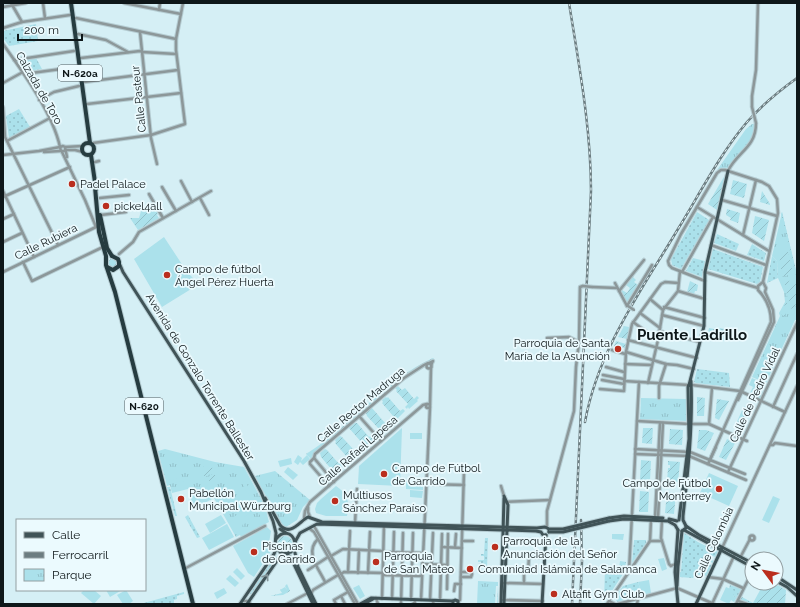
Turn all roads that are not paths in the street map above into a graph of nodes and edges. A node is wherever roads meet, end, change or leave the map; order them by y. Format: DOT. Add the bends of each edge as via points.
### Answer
graph roads {
  1 [pos="26,3"];
  2 [pos="43,3"];
  3 [pos="71,3"];
  4 [pos="124,3"];
  5 [pos="160,3"];
  6 [pos="183,3"];
  7 [pos="758,3"];
  8 [pos="12,4"];
  9 [pos="3,7"];
  10 [pos="158,10"];
  11 [pos="181,14"];
  12 [pos="70,15"];
  13 [pos="45,18"];
  14 [pos="76,18"];
  15 [pos="22,22"];
  16 [pos="3,28"];
  17 [pos="140,32"];
  18 [pos="78,34"];
  19 [pos="176,39"];
  20 [pos="3,44"];
  21 [pos="74,51"];
  22 [pos="128,52"];
  23 [pos="142,52"];
  24 [pos="176,54"];
  25 [pos="81,58"];
  26 [pos="14,60"];
  27 [pos="76,67"];
  28 [pos="178,70"];
  29 [pos="23,73"];
  30 [pos="144,74"];
  31 [pos="84,82"];
  32 [pos="3,83"];
  33 [pos="79,86"];
  34 [pos="181,93"];
  35 [pos="147,97"];
  36 [pos="39,100"];
  37 [pos="87,104"];
  38 [pos="3,107"];
  39 [pos="50,118"];
  40 [pos="4,128"];
  41 [pos="151,135"];
  42 [pos="7,141"];
  43 [pos="91,143"];
  44 [pos="83,146"];
  45 [pos="63,149"];
  46 [pos="70,150"];
  47 [pos="83,152"];
  48 [pos="13,154"];
  49 [pos="3,155"];
  50 [pos="66,155"];
  51 [pos="91,155"];
  52 [pos="99,161"];
  53 [pos="68,162"];
  54 [pos="95,162"];
  55 [pos="157,164"];
  56 [pos="70,166"];
  57 [pos="728,171"];
  58 [pos="181,180"];
  59 [pos="756,180"];
  60 [pos="28,185"];
  61 [pos="95,187"];
  62 [pos="162,187"];
  63 [pos="3,191"];
  64 [pos="211,191"];
  65 [pos="149,194"];
  66 [pos="128,195"];
  67 [pos="4,196"];
  68 [pos="100,198"];
  69 [pos="200,198"];
  70 [pos="722,200"];
  71 [pos="192,202"];
  72 [pos="697,208"];
  73 [pos="749,208"];
  74 [pos="176,211"];
  75 [pos="126,212"];
  76 [pos="14,214"];
  77 [pos="101,215"];
  78 [pos="209,215"];
  79 [pos="777,216"];
  80 [pos="713,217"];
  81 [pos="163,218"];
  82 [pos="3,219"];
  83 [pos="717,220"];
  84 [pos="96,227"];
  85 [pos="22,232"];
  86 [pos="99,232"];
  87 [pos="742,235"];
  88 [pos="3,242"];
  89 [pos="58,245"];
  90 [pos="711,246"];
  91 [pos="103,247"];
  92 [pos="769,251"];
  93 [pos="34,257"];
  94 [pos="116,257"];
  95 [pos="107,260"];
  96 [pos="644,260"];
  97 [pos="23,262"];
  98 [pos="119,264"];
  99 [pos="652,265"];
  100 [pos="766,265"];
  101 [pos="107,267"];
  102 [pos="115,269"];
  103 [pos="3,272"];
  104 [pos="123,272"];
  105 [pos="681,272"];
  106 [pos="705,272"];
  107 [pos="705,281"];
  108 [pos="763,282"];
  109 [pos="615,283"];
  110 [pos="678,283"];
  111 [pos="113,285"];
  112 [pos="759,286"];
  113 [pos="764,286"];
  114 [pos="618,290"];
  115 [pos="678,290"];
  116 [pos="763,292"];
  117 [pos="705,298"];
  118 [pos="650,299"];
  119 [pos="627,306"];
  120 [pos="665,307"];
  121 [pos="640,313"];
  122 [pos="662,315"];
  123 [pos="637,317"];
  124 [pos="705,318"];
  125 [pos="633,322"];
  126 [pos="797,324"];
  127 [pos="704,326"];
  128 [pos="659,329"];
  129 [pos="547,338"];
  130 [pos="628,340"];
  131 [pos="658,340"];
  132 [pos="579,341"];
  133 [pos="701,342"];
  134 [pos="656,348"];
  135 [pos="612,350"];
  136 [pos="626,353"];
  137 [pos="797,354"];
  138 [pos="696,358"];
  139 [pos="654,360"];
  140 [pos="625,364"];
  141 [pos="666,364"];
  142 [pos="651,365"];
  143 [pos="606,367"];
  144 [pos="694,369"];
  145 [pos="624,372"];
  146 [pos="602,375"];
  147 [pos="602,380"];
  148 [pos="624,382"];
  149 [pos="639,382"];
  150 [pos="648,383"];
  151 [pos="660,384"];
  152 [pos="690,386"];
  153 [pos="797,386"];
  154 [pos="712,388"];
  155 [pos="600,389"];
  156 [pos="741,392"];
  157 [pos="659,398"];
  158 [pos="761,401"];
  159 [pos="427,406"];
  160 [pos="773,407"];
  161 [pos="785,412"];
  162 [pos="359,416"];
  163 [pos="637,421"];
  164 [pos="661,423"];
  165 [pos="690,424"];
  166 [pos="709,424"];
  167 [pos="723,430"];
  168 [pos="745,440"];
  169 [pos="772,440"];
  170 [pos="381,441"];
  171 [pos="775,443"];
  172 [pos="770,445"];
  173 [pos="797,446"];
  174 [pos="635,449"];
  175 [pos="660,450"];
  176 [pos="689,452"];
  177 [pos="635,454"];
  178 [pos="660,455"];
  179 [pos="688,456"];
  180 [pos="314,458"];
  181 [pos="710,460"];
  182 [pos="708,464"];
  183 [pos="730,468"];
  184 [pos="464,471"];
  185 [pos="728,472"];
  186 [pos="745,474"];
  187 [pos="746,480"];
  188 [pos="334,482"];
  189 [pos="427,484"];
  190 [pos="464,485"];
  191 [pos="329,486"];
  192 [pos="501,486"];
  193 [pos="357,489"];
  194 [pos="261,492"];
  195 [pos="504,496"];
  196 [pos="265,498"];
  197 [pos="550,500"];
  198 [pos="506,502"];
  199 [pos="308,505"];
  200 [pos="632,518"];
  201 [pos="657,518"];
  202 [pos="312,519"];
  203 [pos="651,520"];
  204 [pos="662,520"];
  205 [pos="680,520"];
  206 [pos="304,521"];
  207 [pos="355,524"];
  208 [pos="299,525"];
  209 [pos="384,525"];
  210 [pos="675,525"];
  211 [pos="265,526"];
  212 [pos="314,526"];
  213 [pos="424,526"];
  214 [pos="686,526"];
  215 [pos="462,528"];
  216 [pos="309,529"];
  217 [pos="505,529"];
  218 [pos="545,529"];
  219 [pos="681,530"];
  220 [pos="350,531"];
  221 [pos="370,532"];
  222 [pos="394,532"];
  223 [pos="286,533"];
  224 [pos="404,533"];
  225 [pos="413,533"];
  226 [pos="433,533"];
  227 [pos="442,534"];
  228 [pos="448,534"];
  229 [pos="456,534"];
  230 [pos="546,536"];
  231 [pos="276,539"];
  232 [pos="318,539"];
  233 [pos="750,539"];
  234 [pos="462,541"];
  235 [pos="473,541"];
  236 [pos="650,541"];
  237 [pos="662,541"];
  238 [pos="295,542"];
  239 [pos="442,547"];
  240 [pos="448,547"];
  241 [pos="294,548"];
  242 [pos="455,548"];
  243 [pos="462,548"];
  244 [pos="722,548"];
  245 [pos="276,549"];
  246 [pos="349,549"];
  247 [pos="359,550"];
  248 [pos="369,550"];
  249 [pos="383,551"];
  250 [pos="393,552"];
  251 [pos="403,553"];
  252 [pos="413,553"];
  253 [pos="422,553"];
  254 [pos="285,554"];
  255 [pos="505,555"];
  256 [pos="329,556"];
  257 [pos="734,556"];
  258 [pos="741,556"];
  259 [pos="529,557"];
  260 [pos="545,558"];
  261 [pos="744,558"];
  262 [pos="744,562"];
  263 [pos="629,563"];
  264 [pos="422,564"];
  265 [pos="675,564"];
  266 [pos="316,565"];
  267 [pos="432,565"];
  268 [pos="441,565"];
  269 [pos="447,565"];
  270 [pos="633,566"];
  271 [pos="184,569"];
  272 [pos="308,570"];
  273 [pos="629,571"];
  274 [pos="348,572"];
  275 [pos="461,572"];
  276 [pos="528,572"];
  277 [pos="358,573"];
  278 [pos="368,573"];
  279 [pos="524,573"];
  280 [pos="339,574"];
  281 [pos="383,574"];
  282 [pos="392,575"];
  283 [pos="402,575"];
  284 [pos="412,576"];
  285 [pos="421,576"];
  286 [pos="461,577"];
  287 [pos="708,577"];
  288 [pos="723,580"];
  289 [pos="784,581"];
  290 [pos="325,582"];
  291 [pos="524,583"];
  292 [pos="441,584"];
  293 [pos="447,584"];
  294 [pos="461,584"];
  295 [pos="503,584"];
  296 [pos="544,584"];
  297 [pos="784,585"];
  298 [pos="676,586"];
  299 [pos="743,588"];
  300 [pos="308,589"];
  301 [pos="447,589"];
  302 [pos="313,590"];
  303 [pos="454,590"];
  304 [pos="797,590"];
  305 [pos="348,592"];
  306 [pos="309,594"];
  307 [pos="246,596"];
  308 [pos="341,596"];
  309 [pos="797,596"];
  310 [pos="699,597"];
  311 [pos="382,599"];
  312 [pos="392,599"];
  313 [pos="401,599"];
  314 [pos="638,599"];
  315 [pos="373,600"];
  316 [pos="431,600"];
  317 [pos="419,601"];
  318 [pos="738,601"];
  319 [pos="436,602"];
  320 [pos="459,602"];
  321 [pos="503,602"];
  322 [pos="543,602"];
  323 [pos="611,602"];
  324 [pos="241,603"];
  325 [pos="248,603"];
  326 [pos="453,603"];
  327 [pos="193,604"];
  328 [pos="289,604"];
  329 [pos="313,604"];
  330 [pos="316,604"];
  331 [pos="336,604"];
  332 [pos="345,604"];
  333 [pos="355,604"];
  334 [pos="361,604"];
  335 [pos="378,604"];
  336 [pos="401,604"];
  337 [pos="413,604"];
  338 [pos="607,604"];
  339 [pos="617,604"];
  340 [pos="637,604"];
  341 [pos="678,604"];
  342 [pos="696,604"];
  343 [pos="713,604"];
  344 [pos="736,604"];
  345 [pos="746,604"];
  1 -- 8 [label="street"];
  2 -- 13 [label="street"];
  3 -- 43 [label="highway, N-620a"];
  4 -- 10 [label="street"];
  5 -- 10 [label="street"];
  6 -- 11 [label="street"];
  7 -- 57 [label="street, bridge" via="756,70 752,96 755,135"];
  8 -- 9 [label="street"];
  8 -- 15 [label="street"];
  10 -- 11 [label="street"];
  11 -- 19 [label="street"];
  12 -- 13 [label="street"];
  13 -- 15 [label="street"];
  14 -- 17 [label="street"];
  15 -- 16 [label="street"];
  17 -- 19 [label="street"];
  17 -- 23 [label="street, Calle Pasteur"];
  18 -- 22 [label="street" via="106,40"];
  19 -- 24 [label="street"];
  20 -- 26 [label="street, Calzada de Toro"];
  21 -- 26 [label="street"];
  22 -- 23 [label="street"];
  22 -- 25 [label="street"];
  23 -- 24 [label="street"];
  23 -- 30 [label="street, Calle Pasteur"];
  24 -- 28 [label="street"];
  26 -- 29 [label="street, Calzada de Toro"];
  27 -- 29 [label="street"];
  28 -- 30 [label="street"];
  28 -- 34 [label="street"];
  29 -- 32 [label="street"];
  29 -- 36 [label="street, Calzada de Toro"];
  30 -- 31 [label="street"];
  30 -- 35 [label="street, Calle Pasteur"];
  33 -- 36 [label="street" via="54,92"];
  34 -- 35 [label="street"];
  34 -- 41 [label="street" via="185,124"];
  35 -- 37 [label="street"];
  35 -- 41 [label="street, Calle Pasteur"];
  36 -- 39 [label="street, Calzada de Toro"];
  38 -- 40 [label="street"];
  39 -- 42 [label="street"];
  39 -- 45 [label="street, Calzada de Toro"];
  40 -- 42 [label="street"];
  41 -- 43 [label="street"];
  41 -- 55 [label="street, Calle Pasteur"];
  42 -- 48 [label="street"];
  43 -- 44 [label="highway"];
  43 -- 51 [label="highway" via="94,149"];
  44 -- 45 [label="street"];
  44 -- 47 [label="highway"];
  45 -- 46 [label="street"];
  45 -- 48 [label="street"];
  45 -- 50 [label="street, Calzada de Toro"];
  45 -- 53 [label="street, Calzada de Toro"];
  46 -- 47 [label="street"];
  46 -- 50 [label="street"];
  47 -- 51 [label="highway"];
  48 -- 49 [label="street"];
  48 -- 60 [label="street"];
  50 -- 53 [label="street, Calzada de Toro"];
  51 -- 61 [label="highway"];
  52 -- 54 [label="street"];
  53 -- 56 [label="street, Calzada de Toro"];
  56 -- 60 [label="street"];
  56 -- 84 [label="street, Calzada de Toro"];
  57 -- 59 [label="street"];
  57 -- 70 [label="main road"];
  57 -- 72 [label="street" via="719,171"];
  58 -- 71 [label="street"];
  59 -- 73 [label="street"];
  59 -- 79 [label="street" via="773,191 778,202"];
  60 -- 67 [label="street"];
  60 -- 89 [label="street"];
  61 -- 86 [label="highway"];
  61 -- 94 [label="highway" via="103,235 107,248"];
  62 -- 74 [label="street"];
  63 -- 67 [label="street"];
  64 -- 69 [label="street"];
  65 -- 81 [label="street"];
  66 -- 68 [label="street"];
  67 -- 76 [label="street"];
  69 -- 71 [label="street"];
  69 -- 78 [label="street"];
  70 -- 73 [label="street"];
  70 -- 83 [label="main road"];
  71 -- 74 [label="street"];
  72 -- 80 [label="street"];
  72 -- 105 [label="street" via="669,258 668,264"];
  73 -- 79 [label="street"];
  73 -- 87 [label="street"];
  74 -- 81 [label="street"];
  75 -- 77 [label="street"];
  76 -- 82 [label="street"];
  76 -- 85 [label="street"];
  79 -- 92 [label="street"];
  80 -- 83 [label="street"];
  80 -- 105 [label="street"];
  81 -- 94 [label="street" via="139,232 133,242"];
  83 -- 87 [label="street"];
  83 -- 90 [label="main road"];
  84 -- 86 [label="street, Calzada de Toro"];
  84 -- 89 [label="street, Calle Rubiera"];
  85 -- 88 [label="street"];
  85 -- 93 [label="street"];
  86 -- 91 [label="highway"];
  87 -- 92 [label="street"];
  89 -- 93 [label="street, Calle Rubiera"];
  90 -- 100 [label="street"];
  90 -- 106 [label="main road"];
  91 -- 95 [label="highway"];
  91 -- 97 [label="street" via="32,281"];
  92 -- 100 [label="street"];
  93 -- 97 [label="street, Calle Rubiera"];
  94 -- 95 [label="highway"];
  94 -- 98 [label="highway"];
  95 -- 101 [label="highway, N-620"];
  96 -- 114 [label="street"];
  97 -- 103 [label="street, Calle Rubiera"];
  98 -- 102 [label="highway, N-620"];
  98 -- 104 [label="main road, Avenida de Gonzalo Torrente Ballester"];
  99 -- 119 [label="street"];
  100 -- 108 [label="street"];
  101 -- 102 [label="highway"];
  101 -- 111 [label="highway, N-620"];
  102 -- 104 [label="main road"];
  102 -- 111 [label="highway, N-620" via="112,276"];
  104 -- 194 [label="main road, Avenida de Gonzalo Torrente Ballester"];
  105 -- 107 [label="street"];
  105 -- 110 [label="street"];
  106 -- 107 [label="main road"];
  106 -- 112 [label="street"];
  107 -- 117 [label="main road"];
  108 -- 112 [label="street"];
  108 -- 113 [label="street"];
  109 -- 114 [label="street"];
  110 -- 115 [label="street"];
  110 -- 118 [label="street" via="663,283"];
  111 -- 271 [label="highway, N-620"];
  112 -- 113 [label="street"];
  112 -- 116 [label="street" via="758,290"];
  113 -- 116 [label="street" via="766,288"];
  114 -- 119 [label="street"];
  114 -- 132 [label="street, bridge" via="582,287"];
  115 -- 117 [label="street"];
  115 -- 120 [label="street"];
  116 -- 156 [label="street" via="773,310 774,322"];
  117 -- 124 [label="main road"];
  118 -- 120 [label="street"];
  118 -- 121 [label="street"];
  119 -- 123 [label="street, bridge" via="634,310"];
  120 -- 122 [label="street"];
  120 -- 124 [label="street"];
  121 -- 123 [label="street"];
  121 -- 128 [label="street"];
  122 -- 127 [label="street"];
  122 -- 128 [label="street"];
  123 -- 125 [label="street"];
  124 -- 127 [label="main road"];
  125 -- 130 [label="street"];
  125 -- 131 [label="street"];
  126 -- 158 [label="street, Calle de Pedro Vidal"];
  127 -- 133 [label="main road"];
  128 -- 131 [label="street"];
  128 -- 133 [label="street"];
  129 -- 132 [label="street" via="569,338"];
  130 -- 134 [label="street"];
  130 -- 136 [label="street"];
  131 -- 134 [label="street"];
  132 -- 197 [label="street" via="574,411"];
  133 -- 138 [label="main road"];
  134 -- 138 [label="street"];
  134 -- 139 [label="street"];
  135 -- 136 [label="street"];
  136 -- 139 [label="street"];
  136 -- 140 [label="street"];
  137 -- 160 [label="street"];
  138 -- 144 [label="main road"];
  139 -- 141 [label="street"];
  139 -- 150 [label="street"];
  140 -- 142 [label="street"];
  140 -- 145 [label="street"];
  141 -- 144 [label="street"];
  141 -- 151 [label="street"];
  143 -- 145 [label="street"];
  144 -- 152 [label="main road"];
  145 -- 148 [label="street"];
  146 -- 148 [label="street"];
  147 -- 148 [label="street"];
  148 -- 149 [label="street"];
  148 -- 155 [label="street" via="624,391"];
  149 -- 150 [label="street"];
  149 -- 163 [label="street"];
  150 -- 151 [label="street"];
  151 -- 152 [label="street"];
  151 -- 157 [label="street"];
  152 -- 154 [label="street"];
  152 -- 165 [label="main road"];
  153 -- 161 [label="street, Calle Colombia"];
  154 -- 156 [label="street"];
  154 -- 166 [label="street"];
  156 -- 158 [label="street"];
  156 -- 167 [label="street"];
  158 -- 160 [label="street"];
  158 -- 168 [label="street, Calle de Pedro Vidal"];
  159 -- 162 [label="street, Calle Rector Madruga" via="430,396 429,366 422,366"];
  159 -- 170 [label="street, Calle Rafael Lapesa" via="419,409"];
  159 -- 189 [label="street"];
  160 -- 161 [label="street"];
  161 -- 169 [label="street, Calle Colombia"];
  162 -- 170 [label="street"];
  162 -- 180 [label="street, Calle Rector Madruga" via="315,454"];
  163 -- 164 [label="street"];
  163 -- 174 [label="street"];
  164 -- 165 [label="street"];
  164 -- 175 [label="street"];
  165 -- 166 [label="street"];
  165 -- 176 [label="main road"];
  166 -- 167 [label="street"];
  167 -- 168 [label="street"];
  167 -- 181 [label="street"];
  168 -- 183 [label="street, Calle de Pedro Vidal"];
  169 -- 171 [label="street"];
  169 -- 172 [label="street, Calle Colombia"];
  170 -- 188 [label="street, Calle Rafael Lapesa"];
  171 -- 172 [label="street"];
  171 -- 173 [label="street"];
  172 -- 244 [label="street, Calle Colombia"];
  174 -- 175 [label="street"];
  174 -- 177 [label="street"];
  175 -- 176 [label="street"];
  175 -- 178 [label="street"];
  176 -- 179 [label="main road"];
  176 -- 181 [label="street"];
  177 -- 178 [label="street"];
  177 -- 200 [label="street"];
  178 -- 179 [label="street"];
  178 -- 201 [label="street"];
  179 -- 182 [label="street"];
  179 -- 205 [label="main road"];
  180 -- 188 [label="street"];
  180 -- 191 [label="street" via="310,464"];
  181 -- 182 [label="street"];
  181 -- 183 [label="street"];
  182 -- 185 [label="street"];
  183 -- 185 [label="street, Calle de Pedro Vidal"];
  183 -- 186 [label="street"];
  184 -- 190 [label="street"];
  185 -- 187 [label="street"];
  188 -- 191 [label="street, Calle Rafael Lapesa"];
  189 -- 190 [label="street"];
  189 -- 213 [label="street"];
  190 -- 215 [label="street"];
  191 -- 199 [label="street, Calle Rafael Lapesa"];
  192 -- 195 [label="street"];
  193 -- 207 [label="street"];
  194 -- 196 [label="main road, Avenida de Gonzalo Torrente Ballester"];
  194 -- 231 [label="main road, Avenida de Gonzalo Torrente Ballester" via="273,521"];
  195 -- 198 [label="main road"];
  196 -- 208 [label="main road" via="281,527 288,530"];
  196 -- 223 [label="main road, Avenida de Gonzalo Torrente Ballester" via="280,527"];
  197 -- 198 [label="street"];
  197 -- 218 [label="street"];
  198 -- 217 [label="main road"];
  199 -- 202 [label="street"];
  199 -- 206 [label="street"];
  200 -- 201 [label="main road"];
  200 -- 203 [label="main road"];
  200 -- 218 [label="main road, bridge" via="609,520 563,532"];
  200 -- 263 [label="street"];
  201 -- 205 [label="main road"];
  202 -- 206 [label="main road"];
  202 -- 207 [label="main road"];
  202 -- 212 [label="main road"];
  203 -- 204 [label="main road"];
  203 -- 236 [label="street"];
  204 -- 210 [label="main road"];
  204 -- 237 [label="street"];
  205 -- 210 [label="main road"];
  205 -- 214 [label="main road"];
  206 -- 208 [label="main road"];
  206 -- 216 [label="main road" via="304,526"];
  207 -- 209 [label="main road"];
  207 -- 212 [label="main road"];
  208 -- 223 [label="main road"];
  209 -- 213 [label="main road"];
  209 -- 249 [label="street"];
  210 -- 219 [label="main road"];
  211 -- 271 [label="street"];
  212 -- 216 [label="main road"];
  212 -- 256 [label="street"];
  213 -- 215 [label="main road"];
  213 -- 253 [label="street"];
  214 -- 219 [label="main road"];
  214 -- 244 [label="main road"];
  215 -- 217 [label="main road"];
  215 -- 234 [label="street"];
  216 -- 232 [label="street" via="314,531"];
  216 -- 238 [label="main road" via="300,533"];
  217 -- 218 [label="main road"];
  217 -- 255 [label="main road"];
  217 -- 295 [label="main road"];
  218 -- 230 [label="main road"];
  218 -- 230 [label="main road" via="543,534"];
  219 -- 244 [label="main road"];
  219 -- 265 [label="main road"];
  219 -- 298 [label="main road"];
  220 -- 246 [label="street"];
  221 -- 248 [label="street"];
  222 -- 250 [label="street"];
  223 -- 231 [label="main road"];
  223 -- 238 [label="main road" via="292,536"];
  224 -- 251 [label="street"];
  225 -- 252 [label="street"];
  226 -- 267 [label="street"];
  227 -- 239 [label="street"];
  228 -- 240 [label="street"];
  229 -- 242 [label="street"];
  230 -- 260 [label="main road"];
  231 -- 245 [label="main road"];
  232 -- 256 [label="street"];
  232 -- 266 [label="street" via="312,549"];
  233 -- 258 [label="street"];
  234 -- 235 [label="street"];
  234 -- 243 [label="street"];
  236 -- 237 [label="street"];
  236 -- 270 [label="street"];
  237 -- 265 [label="street" via="669,564"];
  238 -- 241 [label="main road"];
  239 -- 240 [label="street"];
  239 -- 268 [label="street"];
  240 -- 242 [label="street"];
  240 -- 269 [label="street"];
  241 -- 254 [label="main road"];
  241 -- 300 [label="main road" via="298,566"];
  242 -- 243 [label="street"];
  243 -- 275 [label="street"];
  244 -- 257 [label="main road"];
  244 -- 258 [label="main road"];
  244 -- 287 [label="main road, Calle Colombia"];
  245 -- 254 [label="main road"];
  245 -- 307 [label="main road"];
  246 -- 247 [label="street"];
  246 -- 256 [label="street"];
  246 -- 274 [label="street"];
  247 -- 248 [label="street"];
  247 -- 277 [label="street"];
  248 -- 249 [label="street"];
  248 -- 278 [label="street"];
  249 -- 250 [label="street"];
  249 -- 281 [label="street"];
  250 -- 251 [label="street"];
  250 -- 282 [label="street"];
  251 -- 252 [label="street"];
  251 -- 283 [label="street"];
  252 -- 253 [label="street"];
  252 -- 284 [label="street"];
  253 -- 264 [label="street"];
  254 -- 306 [label="main road" via="291,558"];
  325 -- 254 [label="main road, one-way" via="279,558"];
  255 -- 259 [label="street"];
  255 -- 295 [label="main road"];
  256 -- 266 [label="street"];
  256 -- 280 [label="street"];
  257 -- 262 [label="main road"];
  257 -- 288 [label="street"];
  258 -- 261 [label="main road"];
  259 -- 260 [label="street"];
  259 -- 276 [label="street"];
  260 -- 296 [label="main road"];
  263 -- 270 [label="street"];
  263 -- 273 [label="street"];
  264 -- 267 [label="street"];
  264 -- 285 [label="street"];
  265 -- 298 [label="main road"];
  266 -- 272 [label="street"];
  266 -- 290 [label="street"];
  267 -- 268 [label="street"];
  267 -- 316 [label="street"];
  268 -- 269 [label="street"];
  268 -- 292 [label="street"];
  269 -- 293 [label="street"];
  270 -- 273 [label="street"];
  271 -- 327 [label="highway, N-620"];
  273 -- 323 [label="street"];
  274 -- 277 [label="street"];
  274 -- 280 [label="street"];
  275 -- 286 [label="street"];
  275 -- 286 [label="street" via="471,572 472,575"];
  277 -- 278 [label="street"];
  278 -- 281 [label="street"];
  279 -- 291 [label="street"];
  280 -- 290 [label="street"];
  280 -- 305 [label="street"];
  280 -- 334 [label="street"];
  281 -- 282 [label="street"];
  281 -- 311 [label="street"];
  282 -- 283 [label="street"];
  282 -- 312 [label="street"];
  283 -- 284 [label="street"];
  283 -- 313 [label="street"];
  284 -- 285 [label="street"];
  284 -- 317 [label="street"];
  285 -- 317 [label="street"];
  286 -- 294 [label="street"];
  287 -- 288 [label="street"];
  287 -- 310 [label="main road, Calle Colombia"];
  288 -- 299 [label="street"];
  288 -- 343 [label="street"];
  289 -- 304 [label="main road"];
  290 -- 302 [label="street"];
  291 -- 295 [label="street"];
  291 -- 296 [label="street"];
  292 -- 293 [label="street"];
  292 -- 319 [label="street"];
  293 -- 301 [label="street"];
  294 -- 303 [label="street" via="455,584"];
  294 -- 320 [label="street"];
  295 -- 321 [label="main road"];
  296 -- 322 [label="main road"];
  297 -- 309 [label="main road"];
  298 -- 310 [label="street"];
  298 -- 314 [label="street"];
  298 -- 341 [label="main road"];
  299 -- 318 [label="street"];
  300 -- 302 [label="street"];
  300 -- 306 [label="main road"];
  302 -- 306 [label="street"];
  305 -- 308 [label="street"];
  305 -- 333 [label="street"];
  306 -- 328 [label="street"];
  306 -- 329 [label="main road"];
  306 -- 330 [label="main road"];
  307 -- 324 [label="main road"];
  307 -- 325 [label="street"];
  308 -- 331 [label="street" via="334,600"];
  308 -- 332 [label="street"];
  310 -- 342 [label="main road, Calle Colombia"];
  310 -- 343 [label="street"];
  311 -- 312 [label="main road"];
  311 -- 315 [label="main road"];
  312 -- 313 [label="main road"];
  313 -- 317 [label="main road"];
  313 -- 336 [label="street"];
  314 -- 339 [label="street"];
  314 -- 340 [label="street"];
  315 -- 334 [label="main road"];
  315 -- 335 [label="street"];
  316 -- 317 [label="main road"];
  316 -- 319 [label="main road"];
  317 -- 337 [label="street"];
  318 -- 344 [label="street"];
  318 -- 345 [label="street"];
  319 -- 326 [label="main road"];
  320 -- 326 [label="main road" via="456,600"];
  321 -- 322 [label="street"];
  323 -- 338 [label="street"];
  323 -- 339 [label="street"];
  324 -- 325 [label="street"];
}
